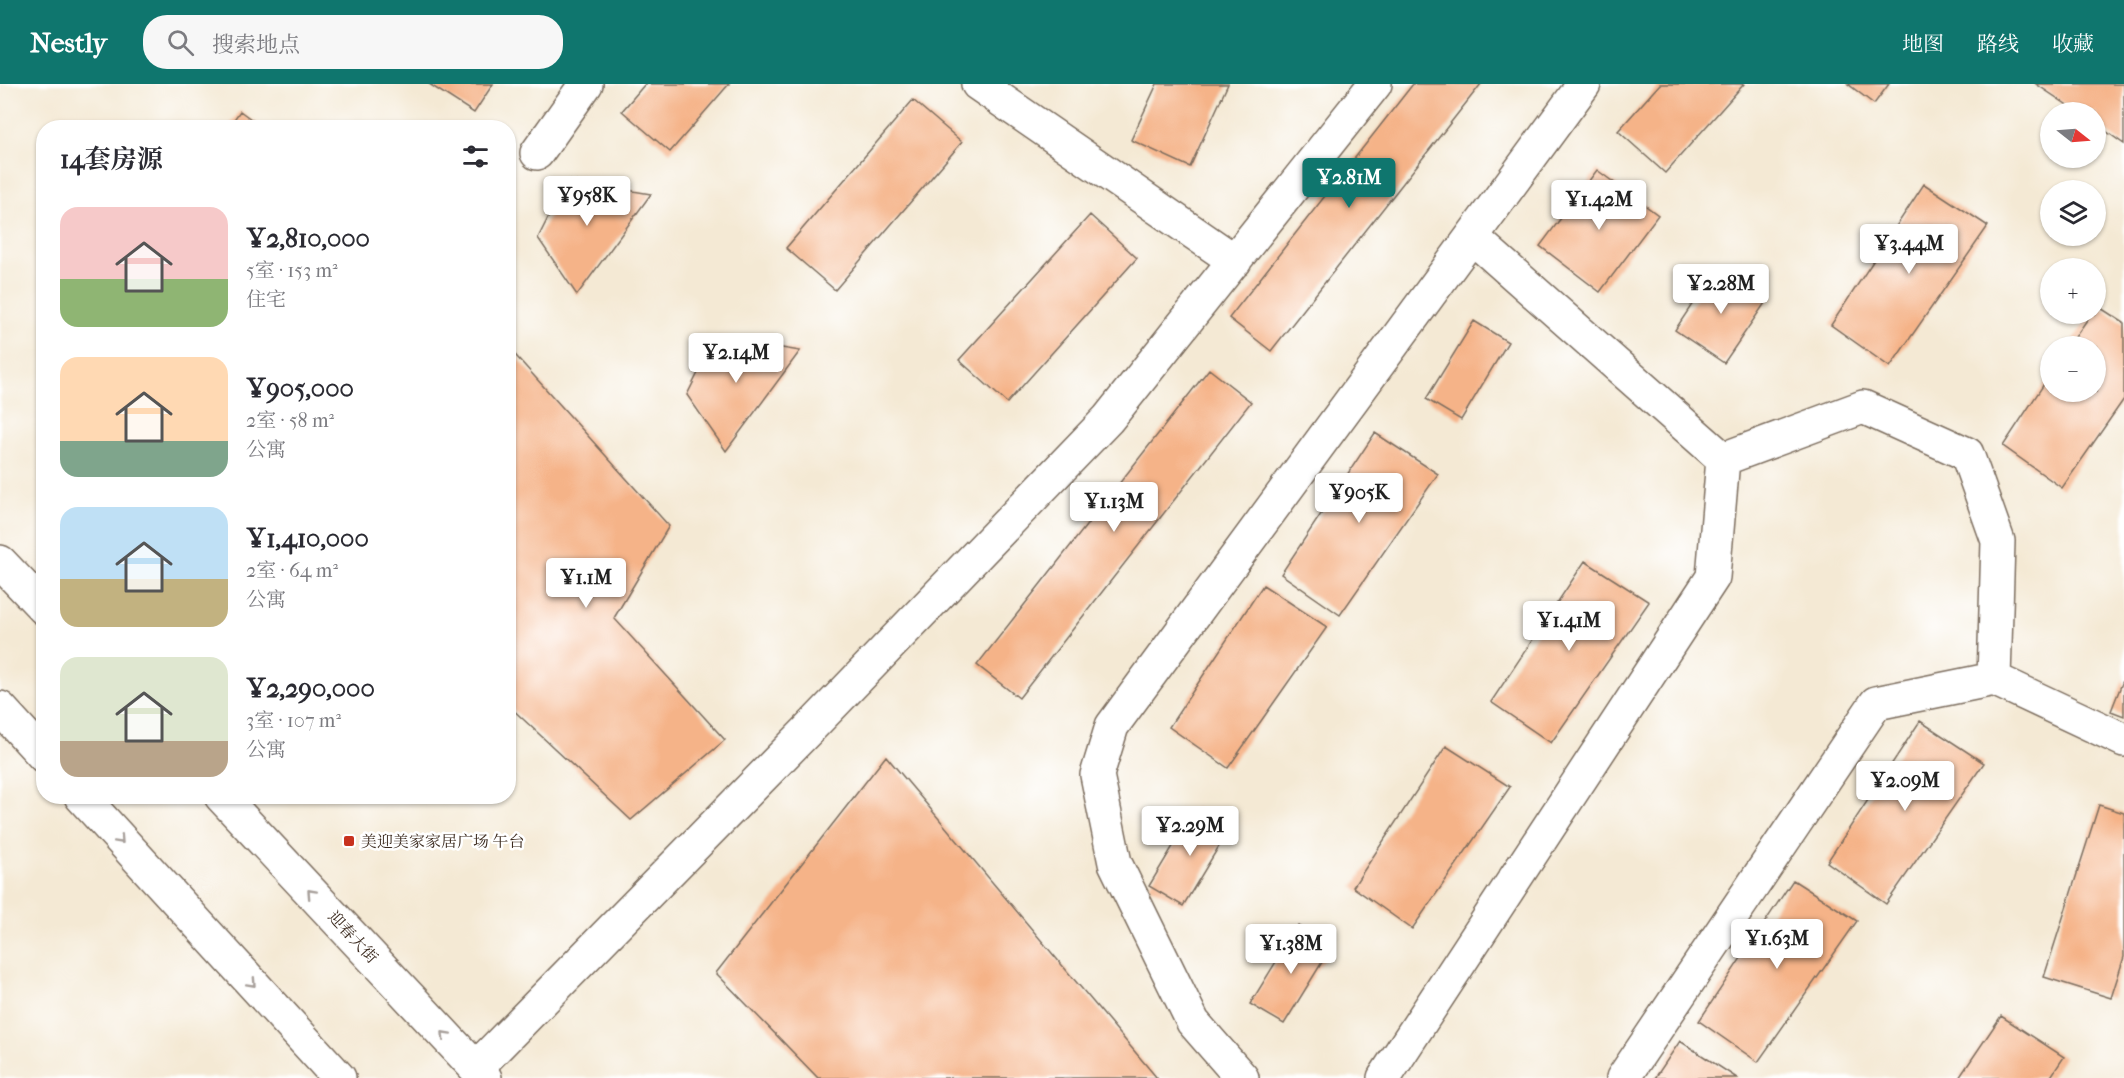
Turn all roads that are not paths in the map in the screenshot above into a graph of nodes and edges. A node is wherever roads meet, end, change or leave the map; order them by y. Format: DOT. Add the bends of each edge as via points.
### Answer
graph roads {
  1 [pos="586,84"];
  2 [pos="978,84"];
  3 [pos="1375,84"];
  4 [pos="1584,84"];
  5 [pos="537,153"];
  6 [pos="1472,237"];
  7 [pos="1235,261"];
  8 [pos="1723,459"];
  9 [pos="0,562"];
  10 [pos="36,600"];
  11 [pos="1994,679"];
  12 [pos="0,708"];
  13 [pos="2124,740"];
  14 [pos="36,747"];
  15 [pos="88,804"];
  16 [pos="228,804"];
  17 [pos="326,1073"];
  18 [pos="480,1073"];
  19 [pos="1242,1078"];
  20 [pos="1384,1078"];
  21 [pos="1623,1078"];
  1 -- 5 [label="street"];
  2 -- 7 [label="street"];
  3 -- 7 [label="street"];
  4 -- 6 [label="street"];
  6 -- 8 [label="street"];
  6 -- 19 [label="street" via="1112,726 1097,775 1115,863 1193,1022"];
  7 -- 18 [label="street" via="1108,419"];
  8 -- 11 [label="street" via="1863,406 1967,454 1998,541"];
  8 -- 20 [label="street" via="1713,577"];
  9 -- 10 [label="street"];
  11 -- 13 [label="street"];
  11 -- 21 [label="street" via="1876,703"];
  12 -- 14 [label="street"];
  15 -- 17 [label="street, one-way"];
  18 -- 16 [label="street, 迎春大街, one-way"];
}
